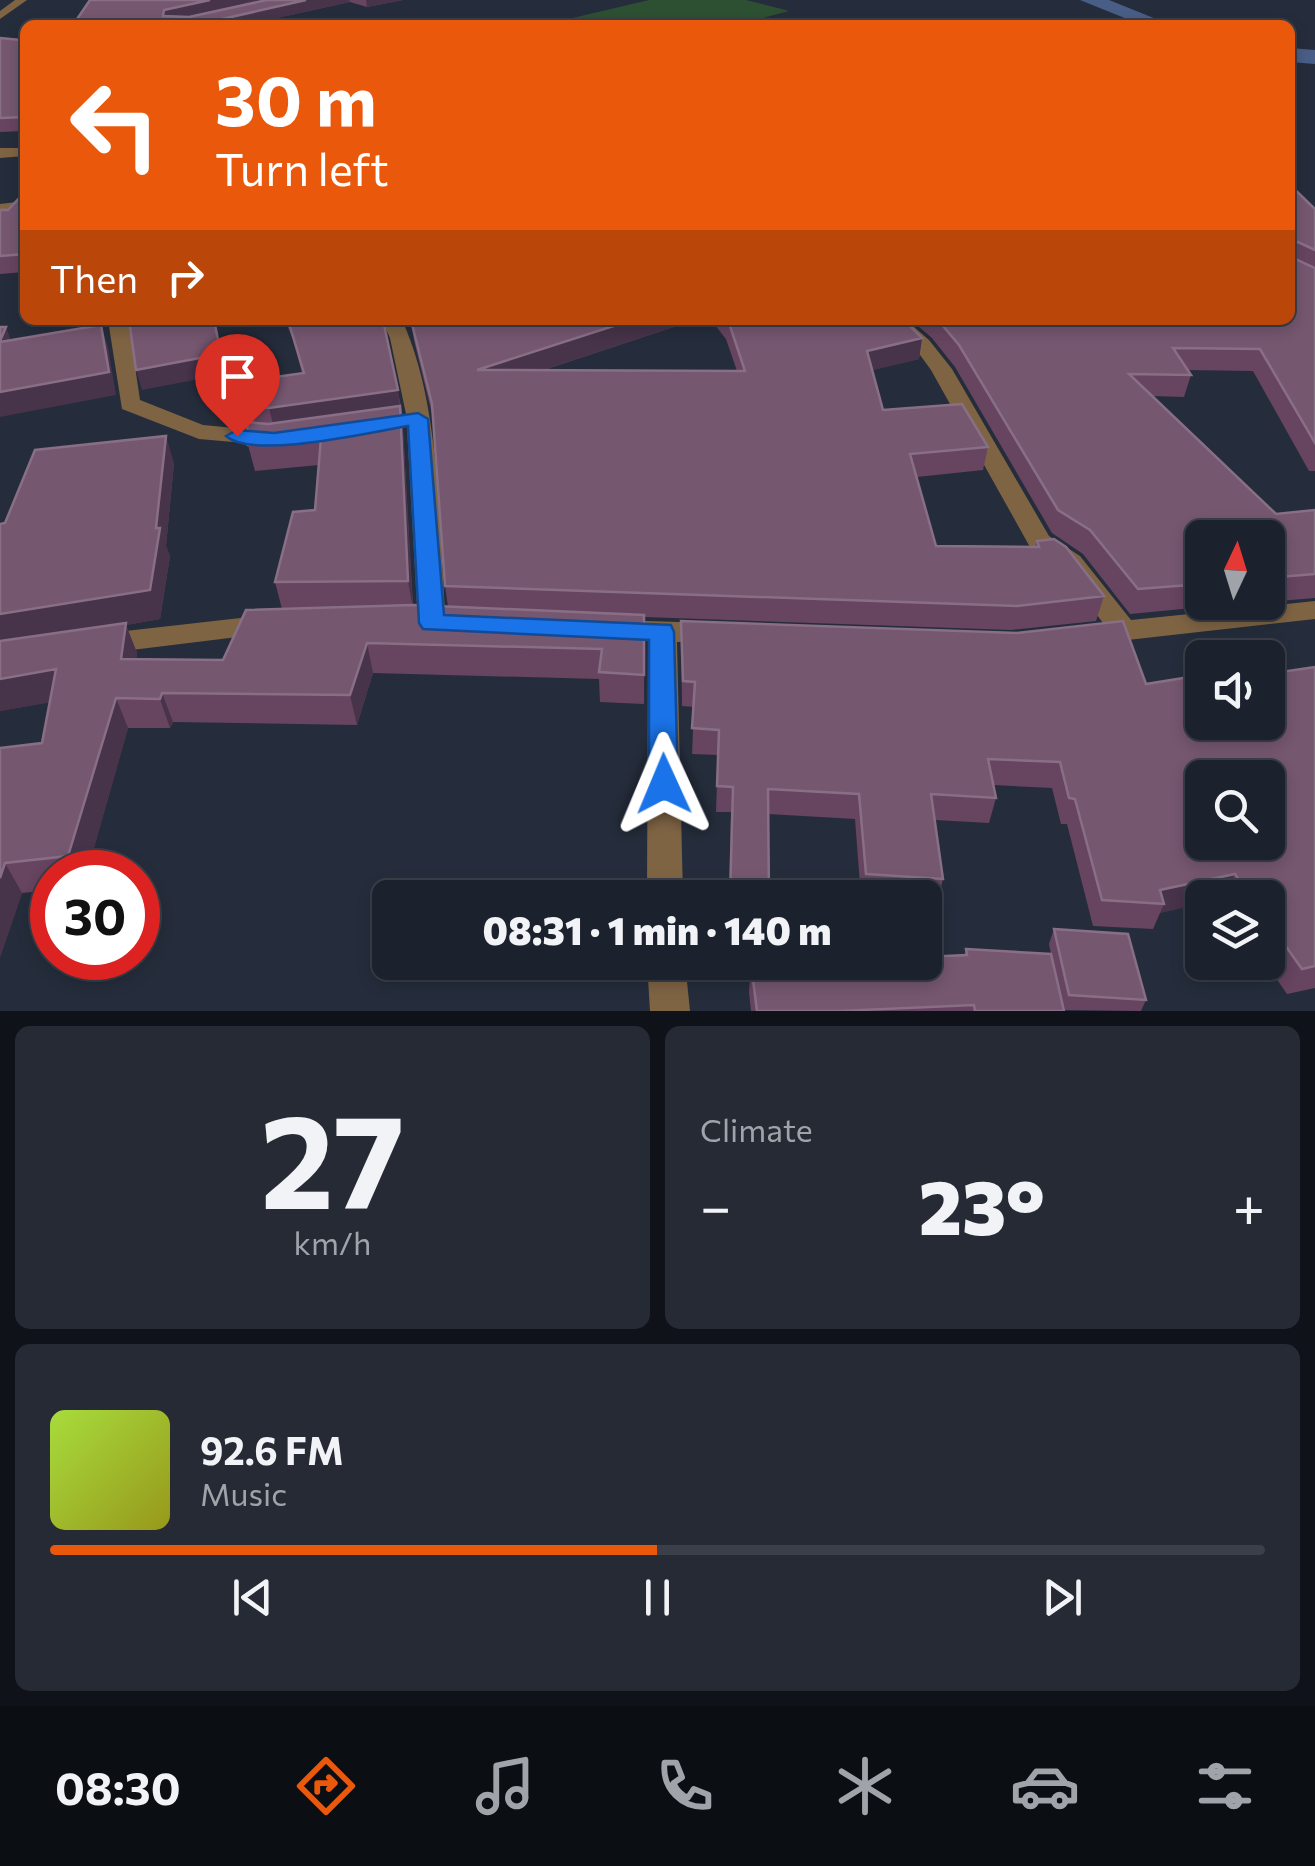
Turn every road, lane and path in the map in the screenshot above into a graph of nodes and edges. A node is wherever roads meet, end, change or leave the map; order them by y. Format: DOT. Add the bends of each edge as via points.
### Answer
graph roads {
  1 [pos="22,0"];
  2 [pos="0,16"];
  3 [pos="119,325"];
  4 [pos="394,325"];
  5 [pos="900,325"];
  6 [pos="418,419"];
  7 [pos="346,429"];
  8 [pos="310,434"];
  9 [pos="1315,610"];
  10 [pos="303,623"];
  11 [pos="395,623"];
  12 [pos="585,629"];
  13 [pos="1124,631"];
  14 [pos="662,632"];
  15 [pos="739,634"];
  16 [pos="1067,637"];
  17 [pos="75,648"];
  18 [pos="665,880"];
  19 [pos="667,980"];
  20 [pos="670,1011"];
  1 -- 2 [label="street"];
  3 -- 8 [label="street" via="130,404 199,432 274,440"];
  4 -- 6 [label="street"];
  5 -- 13 [label="street" via="941,370 1039,541 1071,562"];
  6 -- 7 [label="street"];
  6 -- 11 [label="street" via="442,624"];
  9 -- 13 [label="street"];
  10 -- 17 [label="street"];
  12 -- 14 [label="street"];
  13 -- 16 [label="street"];
  14 -- 15 [label="street"];
  14 -- 18 [label="street"];
  19 -- 20 [label="street"];
}
